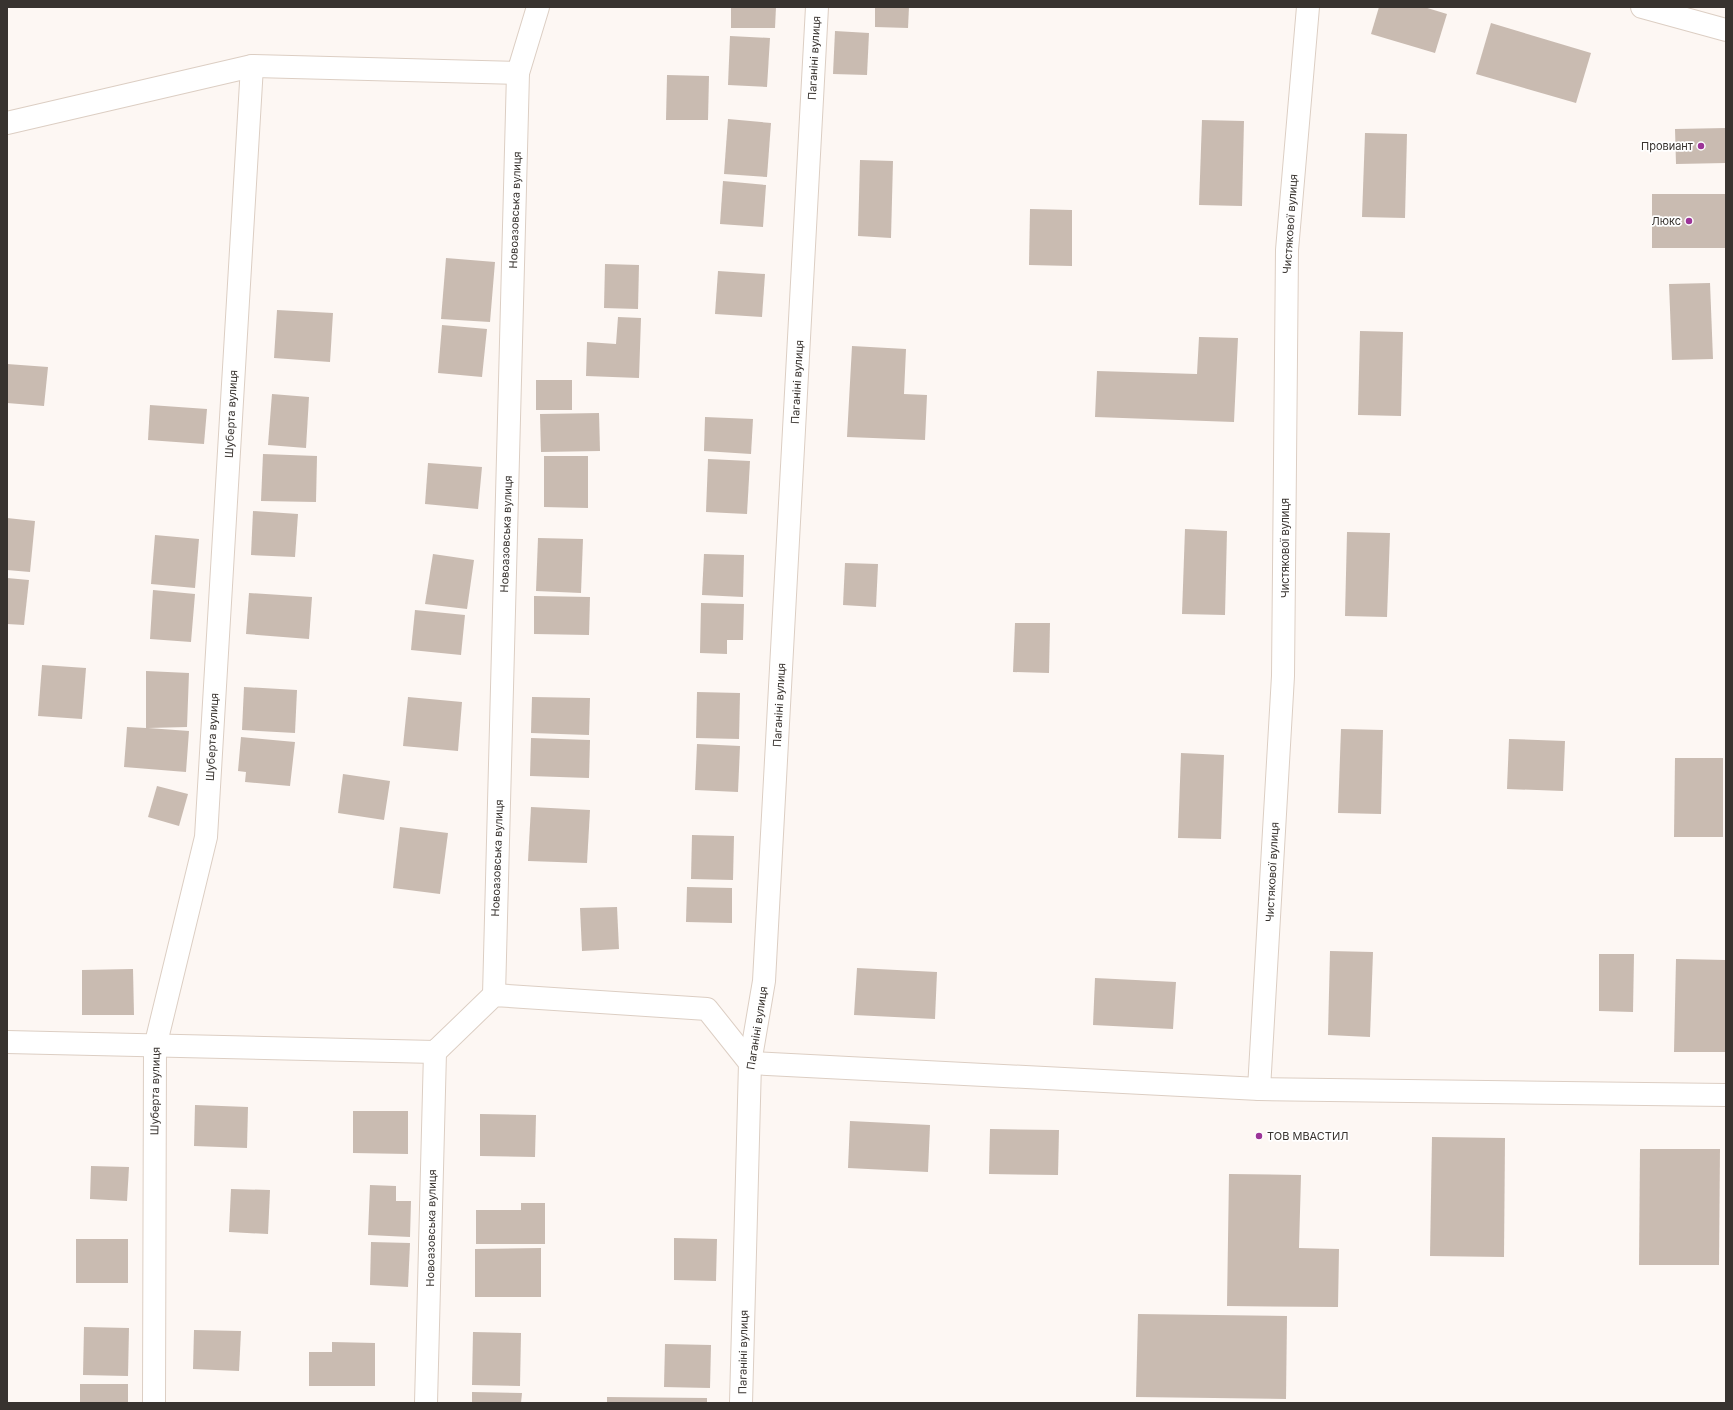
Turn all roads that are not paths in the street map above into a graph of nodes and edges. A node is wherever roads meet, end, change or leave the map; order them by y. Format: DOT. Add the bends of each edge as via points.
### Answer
graph roads {
  1 [pos="538,7"];
  2 [pos="817,7"];
  3 [pos="1308,7"];
  4 [pos="1642,7"];
  5 [pos="1726,30"];
  6 [pos="252,66"];
  7 [pos="518,73"];
  8 [pos="7,123"];
  9 [pos="494,995"];
  10 [pos="7,1042"];
  11 [pos="155,1047"];
  12 [pos="435,1052"];
  13 [pos="750,1063"];
  14 [pos="1259,1089"];
  15 [pos="1726,1094"];
  16 [pos="154,1403"];
  17 [pos="426,1403"];
  18 [pos="741,1403"];
  1 -- 7 [label="street, Новоазовська вулиця"];
  2 -- 13 [label="street, Паганіні вулиця" via="764,981"];
  3 -- 14 [label="street, Чистякової вулиця" via="1287,250 1284,676"];
  4 -- 5 [label="street"];
  6 -- 7 [label="street"];
  6 -- 8 [label="street"];
  6 -- 11 [label="street, Шуберта вулиця" via="206,837"];
  7 -- 9 [label="street, Новоазовська вулиця"];
  9 -- 12 [label="street"];
  9 -- 13 [label="street" via="707,1010"];
  10 -- 11 [label="street"];
  11 -- 12 [label="street"];
  11 -- 16 [label="street, Шуберта вулиця"];
  12 -- 17 [label="street, Новоазовська вулиця"];
  13 -- 14 [label="street"];
  13 -- 18 [label="street, Паганіні вулиця"];
  14 -- 15 [label="street"];
}
